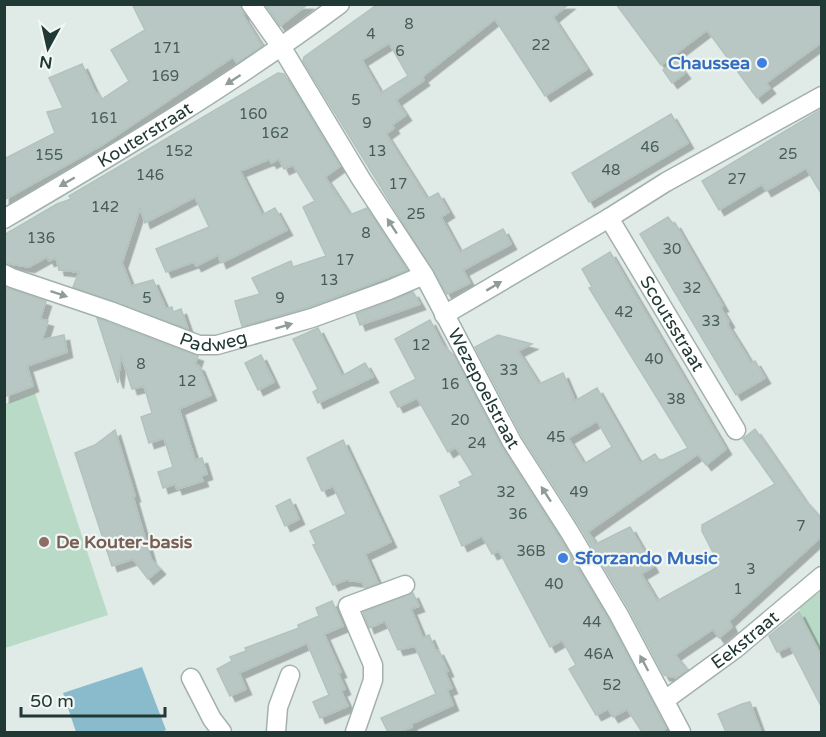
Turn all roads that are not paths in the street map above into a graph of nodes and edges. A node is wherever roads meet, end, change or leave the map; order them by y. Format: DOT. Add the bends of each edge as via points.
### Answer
graph roads {
  1 [pos="251,4"];
  2 [pos="340,4"];
  3 [pos="282,48"];
  4 [pos="822,96"];
  5 [pos="609,218"];
  6 [pos="4,219"];
  7 [pos="4,274"];
  8 [pos="424,275"];
  9 [pos="444,315"];
  10 [pos="736,430"];
  11 [pos="822,576"];
  12 [pos="405,585"];
  13 [pos="290,675"];
  14 [pos="191,678"];
  15 [pos="665,700"];
  16 [pos="222,732"];
  17 [pos="276,732"];
  18 [pos="355,732"];
  19 [pos="681,732"];
  1 -- 3 [label="street, Wezepoelstraat"];
  2 -- 3 [label="street, Kouterstraat"];
  3 -- 6 [label="street, Kouterstraat, one-way" via="166,124"];
  8 -- 3 [label="street, Wezepoelstraat, one-way"];
  4 -- 5 [label="street"];
  9 -- 5 [label="street, one-way"];
  5 -- 10 [label="street, Scoutsstraat"];
  7 -- 8 [label="street, Padweg, one-way" via="199,345 217,345 312,318"];
  8 -- 9 [label="street, Wezepoelstraat"];
  15 -- 9 [label="street, Wezepoelstraat, one-way" via="614,606 512,442"];
  11 -- 15 [label="street, Eekstraat" via="735,649"];
  12 -- 18 [label="street" via="348,606 373,665 373,680"];
  13 -- 17 [label="street" via="278,707"];
  14 -- 16 [label="street"];
  15 -- 19 [label="street, Wezepoelstraat"];
}
